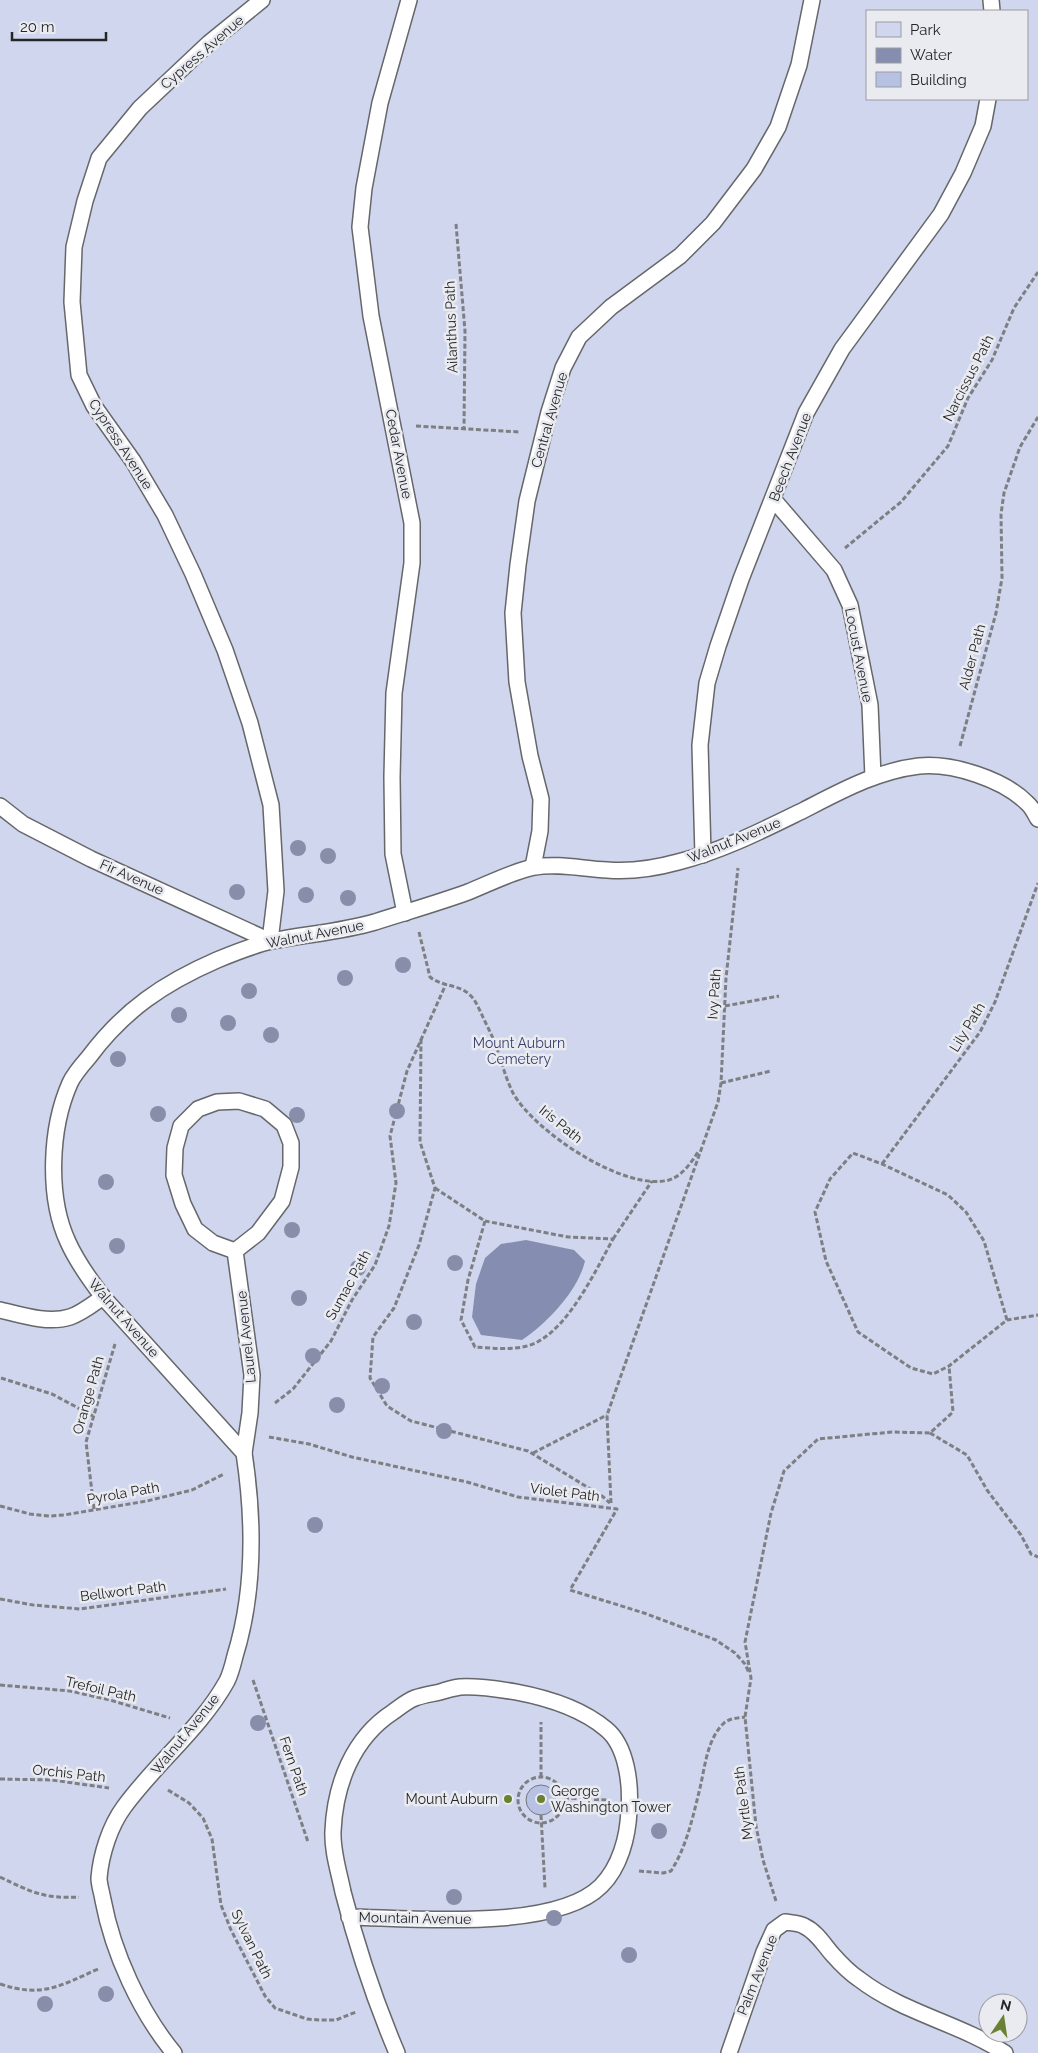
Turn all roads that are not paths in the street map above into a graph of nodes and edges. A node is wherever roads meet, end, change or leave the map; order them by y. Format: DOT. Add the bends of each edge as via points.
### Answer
graph roads {
  1 [pos="262,0"];
  2 [pos="408,0"];
  3 [pos="812,0"];
  4 [pos="988,100"];
  5 [pos="774,499"];
  6 [pos="873,777"];
  7 [pos="0,806"];
  8 [pos="1038,819"];
  9 [pos="703,855"];
  10 [pos="533,867"];
  11 [pos="409,911"];
  12 [pos="270,941"];
  13 [pos="235,1251"];
  14 [pos="104,1297"];
  15 [pos="0,1310"];
  16 [pos="245,1459"];
  17 [pos="349,1917"];
  18 [pos="174,2053"];
  19 [pos="398,2053"];
  20 [pos="729,2053"];
  21 [pos="1006,2053"];
  1 -- 12 [label="lane, Cypress Avenue" via="209,43 140,108 99,158 74,247 72,302 79,375 94,406 165,514 225,650 250,723 271,804 276,891"];
  2 -- 11 [label="lane, Cedar Avenue" via="380,103 360,227 371,316 412,522 412,562 394,693 392,777 393,854"];
  3 -- 10 [label="lane, Central Avenue" via="799,65 778,127 754,169 713,223 680,256 611,307 579,337 563,368 527,501 513,613 517,682 540,799 540,831"];
  4 -- 5 [label="lane, Beech Avenue" via="983,126 940,214 842,349 806,413"];
  5 -- 6 [label="lane, Locust Avenue" via="834,570 850,606 870,705"];
  5 -- 9 [label="lane, Beech Avenue" via="741,579 708,683 700,745"];
  6 -- 8 [label="lane, Walnut Avenue" via="920,766 954,768 984,776 1014,793 1028,804"];
  6 -- 9 [label="lane, Walnut Avenue"];
  7 -- 12 [label="lane, Fir Avenue" via="23,824 83,855"];
  9 -- 10 [label="lane, Walnut Avenue" via="674,863 611,871"];
  10 -- 11 [label="lane, Walnut Avenue"];
  11 -- 12 [label="lane, Walnut Avenue" via="328,933"];
  12 -- 14 [label="lane, Walnut Avenue" via="178,978 134,1006 97,1045 70,1081 58,1122 53,1166 57,1205 67,1240 84,1272"];
  13 -- 13 [label="lane" via="258,1233 282,1201 291,1167 291,1143 284,1126 265,1109 240,1101 217,1102 198,1109 180,1126 174,1175 195,1229 213,1243"];
  13 -- 16 [label="lane, Laurel Avenue" via="252,1375"];
  14 -- 15 [label="lane" via="68,1318 50,1319"];
  14 -- 16 [label="lane, Walnut Avenue"];
  16 -- 18 [label="lane, Walnut Avenue" via="250,1511 249,1587 239,1641 227,1680 194,1726 124,1808 106,1843 99,1879 107,1918 129,1978 156,2030"];
  17 -- 17 [label="lane, Mountain Avenue" via="446,1921 505,1917 574,1903 600,1886 619,1859 629,1820 630,1801 621,1751 608,1730 581,1712 541,1697 500,1689 459,1687 412,1698 381,1720 354,1751 335,1805 333,1834"];
  17 -- 19 [label="lane, Mountain Avenue" via="367,1978"];
  20 -- 21 [label="lane, Palm Avenue" via="764,1952 774,1930 785,1922 803,1925 814,1932 857,1978 882,1995 909,2010 985,2040"];
}
